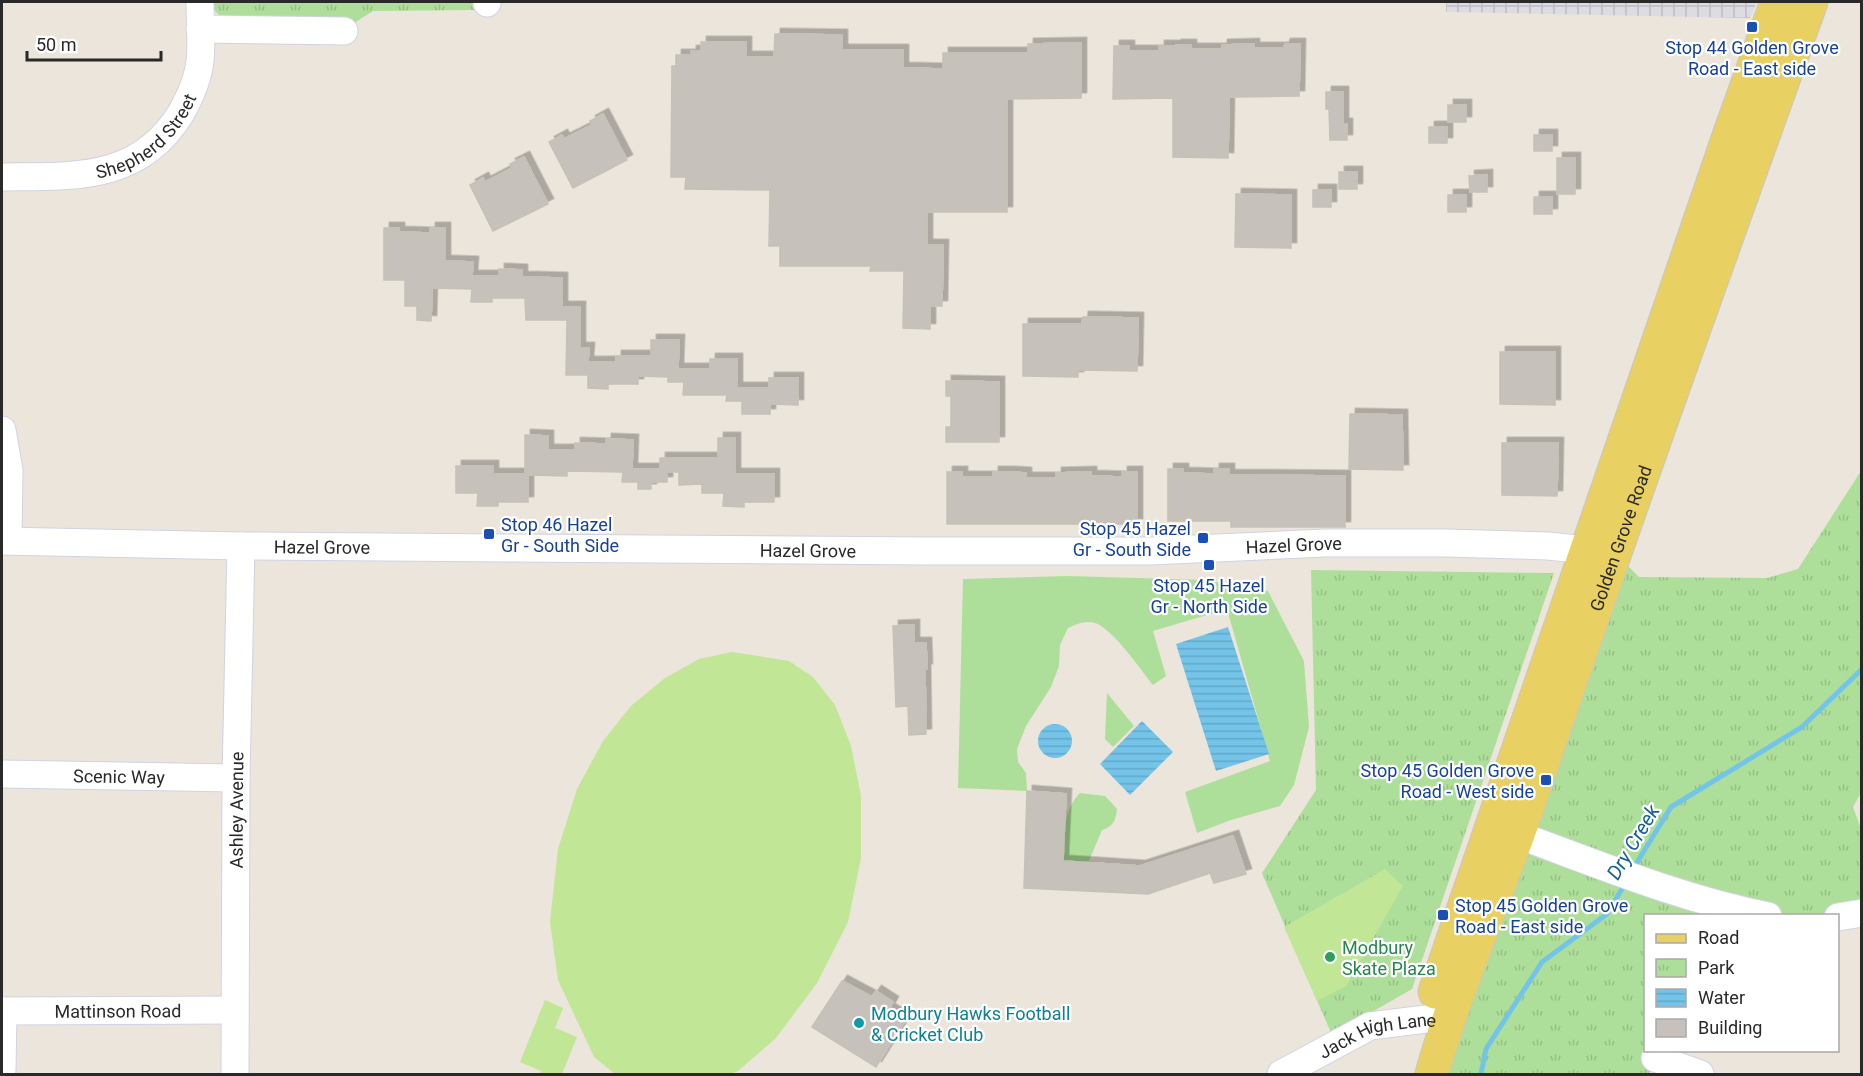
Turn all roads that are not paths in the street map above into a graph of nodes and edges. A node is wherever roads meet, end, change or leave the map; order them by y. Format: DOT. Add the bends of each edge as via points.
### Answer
graph roads {
  1 [pos="200,2"];
  2 [pos="1777,2"];
  3 [pos="1811,2"];
  4 [pos="200,28"];
  5 [pos="344,31"];
  6 [pos="2,177"];
  7 [pos="2,430"];
  8 [pos="5,541"];
  9 [pos="241,546"];
  10 [pos="1600,551"];
  11 [pos="2,774"];
  12 [pos="236,778"];
  13 [pos="1505,830"];
  14 [pos="1707,909"];
  15 [pos="1862,913"];
  16 [pos="1758,914"];
  17 [pos="1839,917"];
  18 [pos="234,1010"];
  19 [pos="2,1011"];
  20 [pos="1436,1020"];
  21 [pos="1654,1061"];
  22 [pos="2,1070"];
  23 [pos="235,1074"];
  24 [pos="1281,1074"];
  25 [pos="1410,1074"];
  26 [pos="1432,1074"];
  27 [pos="1700,1074"];
  1 -- 4 [label="street, Shepherd Street"];
  2 -- 10 [label="main road, Golden Grove Road" via="1730,133"];
  3 -- 10 [label="main road, Golden Grove Road"];
  4 -- 5 [label="street"];
  4 -- 6 [label="street, Shepherd Street" via="200,62 191,93 173,125 153,147 102,172"];
  7 -- 8 [label="street" via="9,470"];
  8 -- 9 [label="street, Hazel Grove"];
  9 -- 10 [label="street, Hazel Grove" via="1151,551 1325,543 1446,543"];
  9 -- 12 [label="street, Ashley Avenue"];
  10 -- 13 [label="main road, Golden Grove Road"];
  11 -- 12 [label="street, Scenic Way"];
  12 -- 18 [label="street, Ashley Avenue"];
  13 -- 14 [label="street" via="1655,885"];
  13 -- 20 [label="main road, Golden Grove Road"];
  14 -- 16 [label="street"];
  15 -- 17 [label="street"];
  18 -- 19 [label="street, Mattinson Road"];
  18 -- 23 [label="street, Ashley Avenue"];
  19 -- 22 [label="street"];
  20 -- 24 [label="street, Jack High Lane" via="1370,1026"];
  20 -- 25 [label="main road, Golden Grove Road"];
  20 -- 26 [label="main road, Golden Grove Road"];
  21 -- 27 [label="street"];
}
